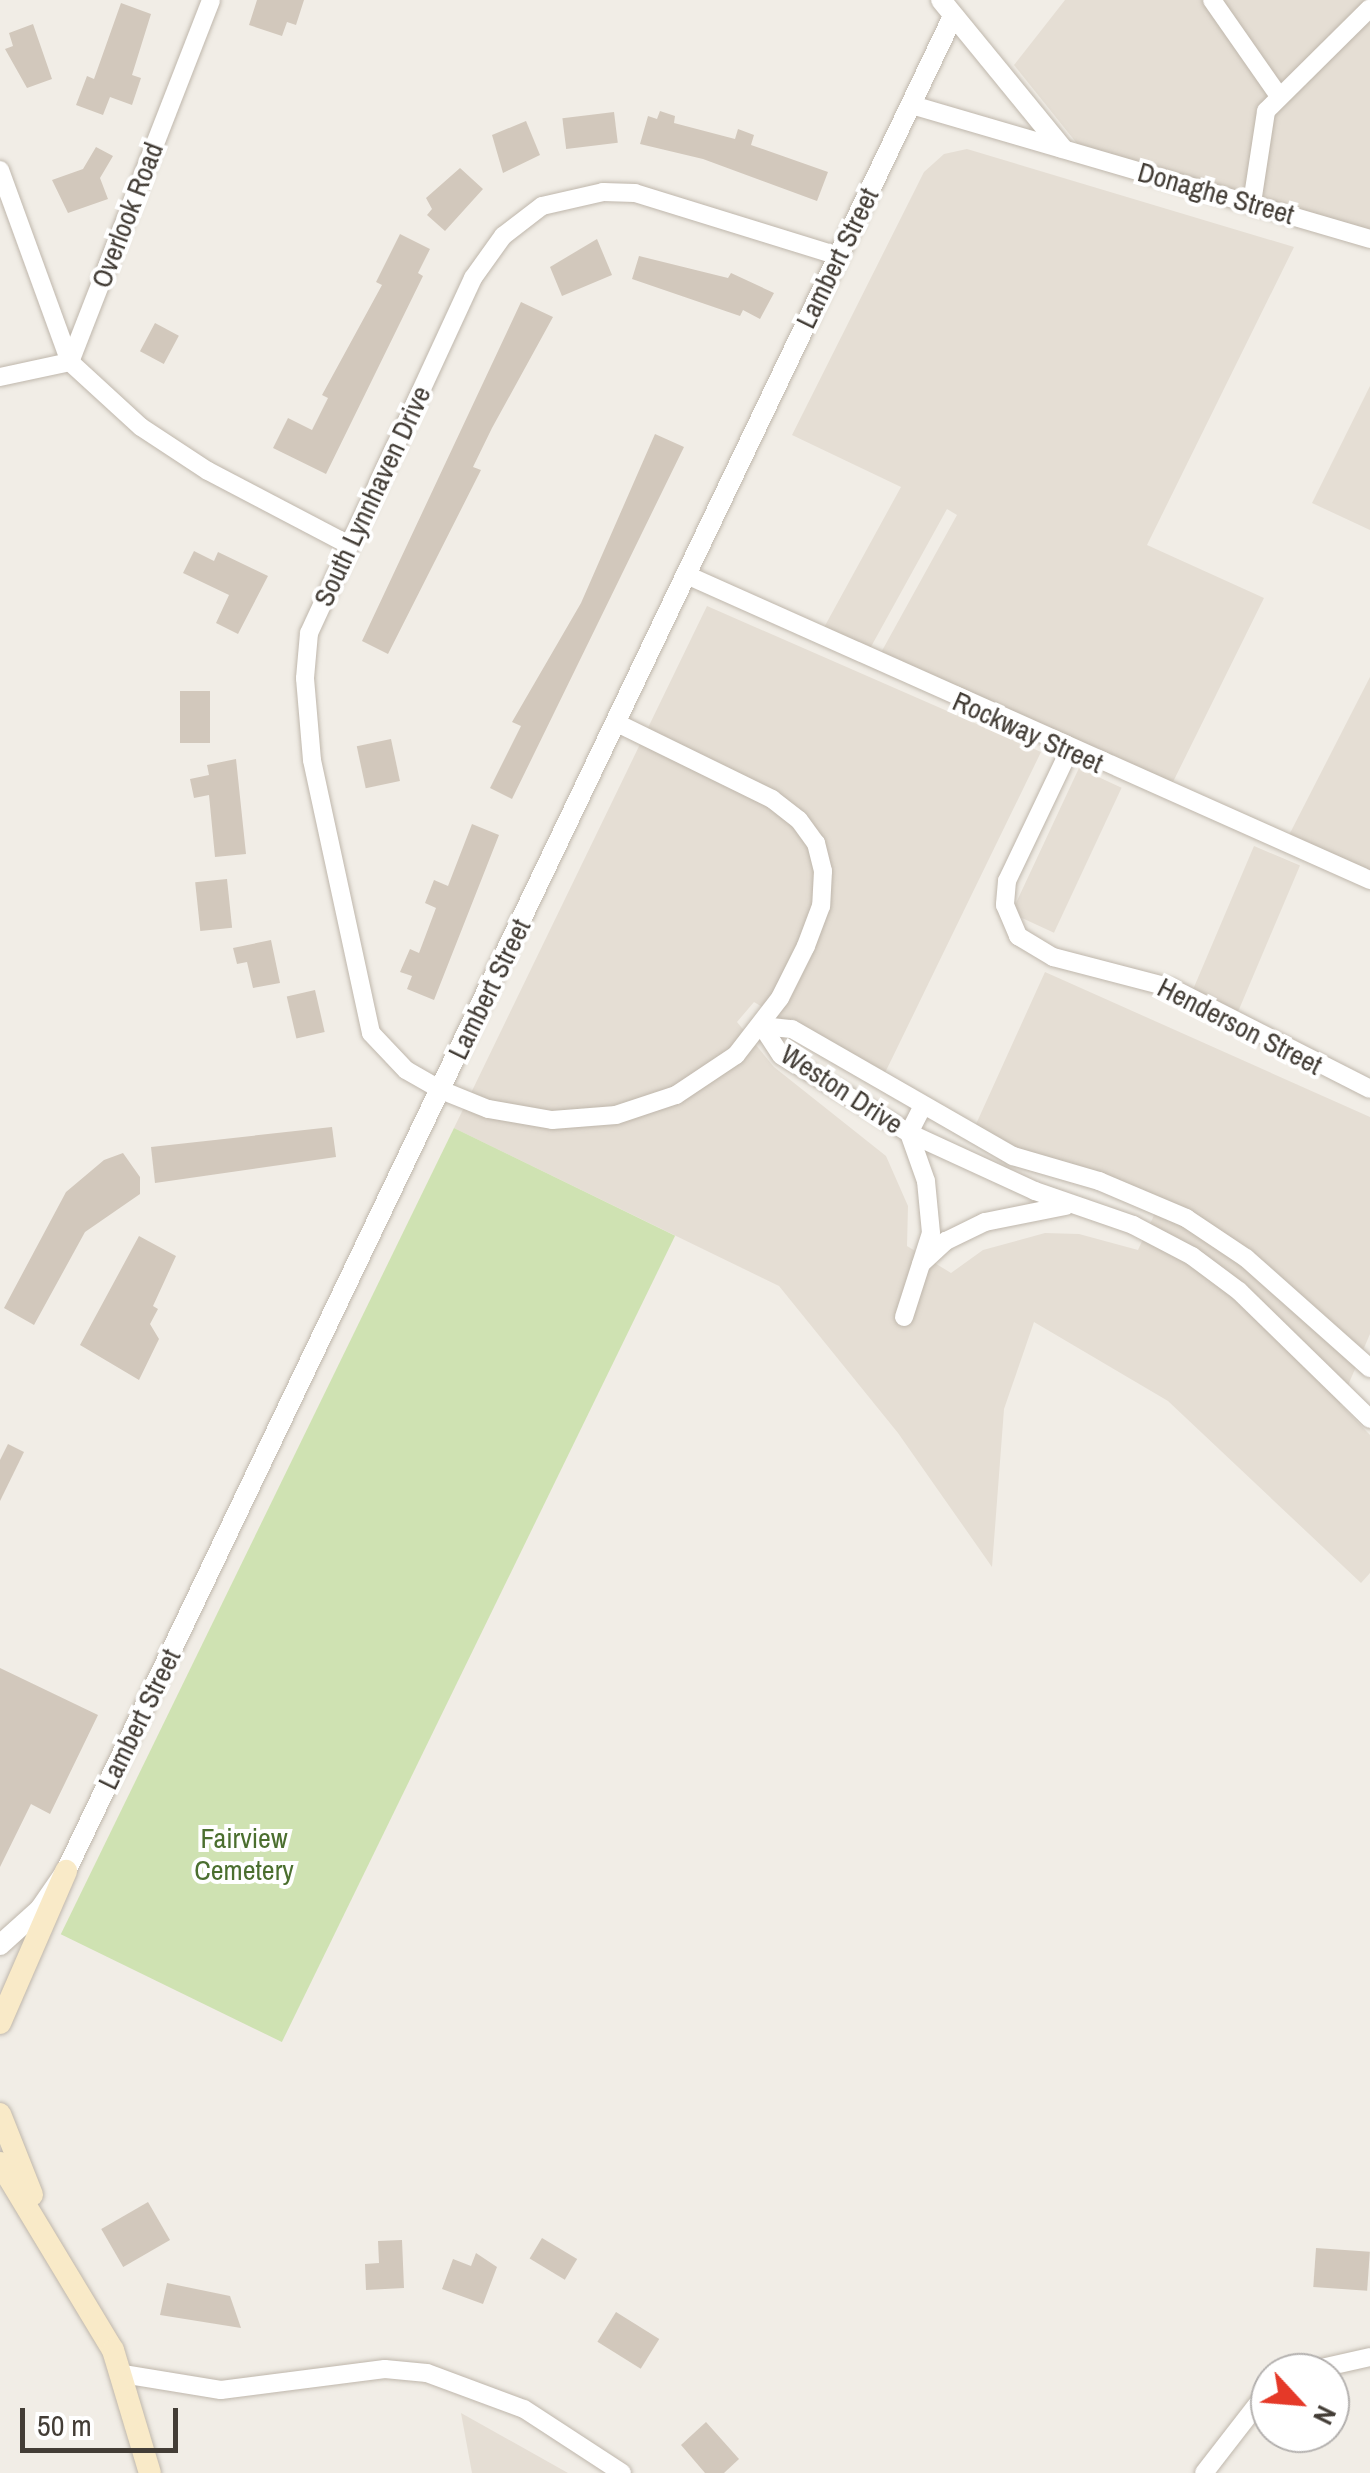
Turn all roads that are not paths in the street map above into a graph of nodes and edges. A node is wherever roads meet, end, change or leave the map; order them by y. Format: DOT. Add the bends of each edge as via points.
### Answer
graph roads {
  1 [pos="211,0"];
  2 [pos="1212,0"];
  3 [pos="947,8"];
  4 [pos="1370,8"];
  5 [pos="1279,96"];
  6 [pos="912,105"];
  7 [pos="1062,148"];
  8 [pos="0,170"];
  9 [pos="1252,203"];
  10 [pos="1370,239"];
  11 [pos="838,256"];
  12 [pos="70,362"];
  13 [pos="0,378"];
  14 [pos="349,544"];
  15 [pos="689,576"];
  16 [pos="618,723"];
  17 [pos="1069,751"];
  18 [pos="1370,880"];
  19 [pos="762,1026"];
  20 [pos="1370,1089"];
  21 [pos="441,1090"];
  22 [pos="922,1108"];
  23 [pos="909,1133"];
  24 [pos="1077,1205"];
  25 [pos="921,1264"];
  26 [pos="904,1317"];
  27 [pos="1370,1368"];
  28 [pos="1370,1418"];
  29 [pos="66,1871"];
  30 [pos="0,1945"];
  31 [pos="0,2023"];
  32 [pos="0,2114"];
  33 [pos="0,2163"];
  34 [pos="56,2258"];
  35 [pos="123,2374"];
  36 [pos="1250,2414"];
  37 [pos="150,2473"];
  38 [pos="622,2473"];
  39 [pos="1204,2473"];
  1 -- 12 [label="street, Overlook Road"];
  2 -- 5 [label="street"];
  3 -- 6 [label="street, Lambert Street"];
  3 -- 7 [label="street"];
  4 -- 5 [label="street"];
  5 -- 9 [label="street" via="1263,116"];
  6 -- 7 [label="street, Donaghe Street"];
  6 -- 11 [label="street, Lambert Street"];
  7 -- 9 [label="street, Donaghe Street"];
  8 -- 12 [label="street"];
  9 -- 10 [label="street, Donaghe Street"];
  11 -- 14 [label="street, South Lynnhaven Drive" via="635,194 592,192 548,203 498,241 473,278"];
  11 -- 15 [label="street, Lambert Street"];
  12 -- 13 [label="street"];
  12 -- 14 [label="street" via="141,427 194,462"];
  14 -- 21 [label="street, South Lynnhaven Drive" via="308,637 312,760 372,1033 406,1070"];
  15 -- 16 [label="street, Lambert Street"];
  15 -- 17 [label="street, Rockway Street"];
  16 -- 19 [label="street" via="784,806 816,844 824,888 816,922"];
  16 -- 21 [label="street, Lambert Street"];
  17 -- 18 [label="street, Rockway Street"];
  17 -- 20 [label="street, Henderson Street" via="1007,881 1005,904 1018,936 1053,957 1172,988"];
  19 -- 21 [label="street, South Lynnhaven Drive" via="697,1084 616,1115 522,1116"];
  19 -- 22 [label="street, Weston Drive" via="792,1029"];
  19 -- 23 [label="street, Weston Drive" via="780,1055"];
  21 -- 29 [label="street, Lambert Street"];
  22 -- 23 [label="street"];
  22 -- 27 [label="street, Weston Drive" via="1013,1156 1099,1181 1186,1218 1246,1258"];
  23 -- 24 [label="street, Weston Drive"];
  23 -- 25 [label="street" via="930,1207"];
  24 -- 25 [label="street" via="985,1222 946,1241"];
  24 -- 28 [label="street, Weston Drive" via="1169,1242 1218,1273"];
  25 -- 26 [label="street"];
  29 -- 30 [label="street, Lambert Street" via="40,1909"];
  29 -- 31 [label="main road"];
  32 -- 34 [label="main road"];
  33 -- 34 [label="main road"];
  34 -- 35 [label="main road"];
  35 -- 37 [label="main road"];
  35 -- 38 [label="street" via="220,2390 385,2369 427,2373 524,2409"];
  36 -- 39 [label="street"];
}
